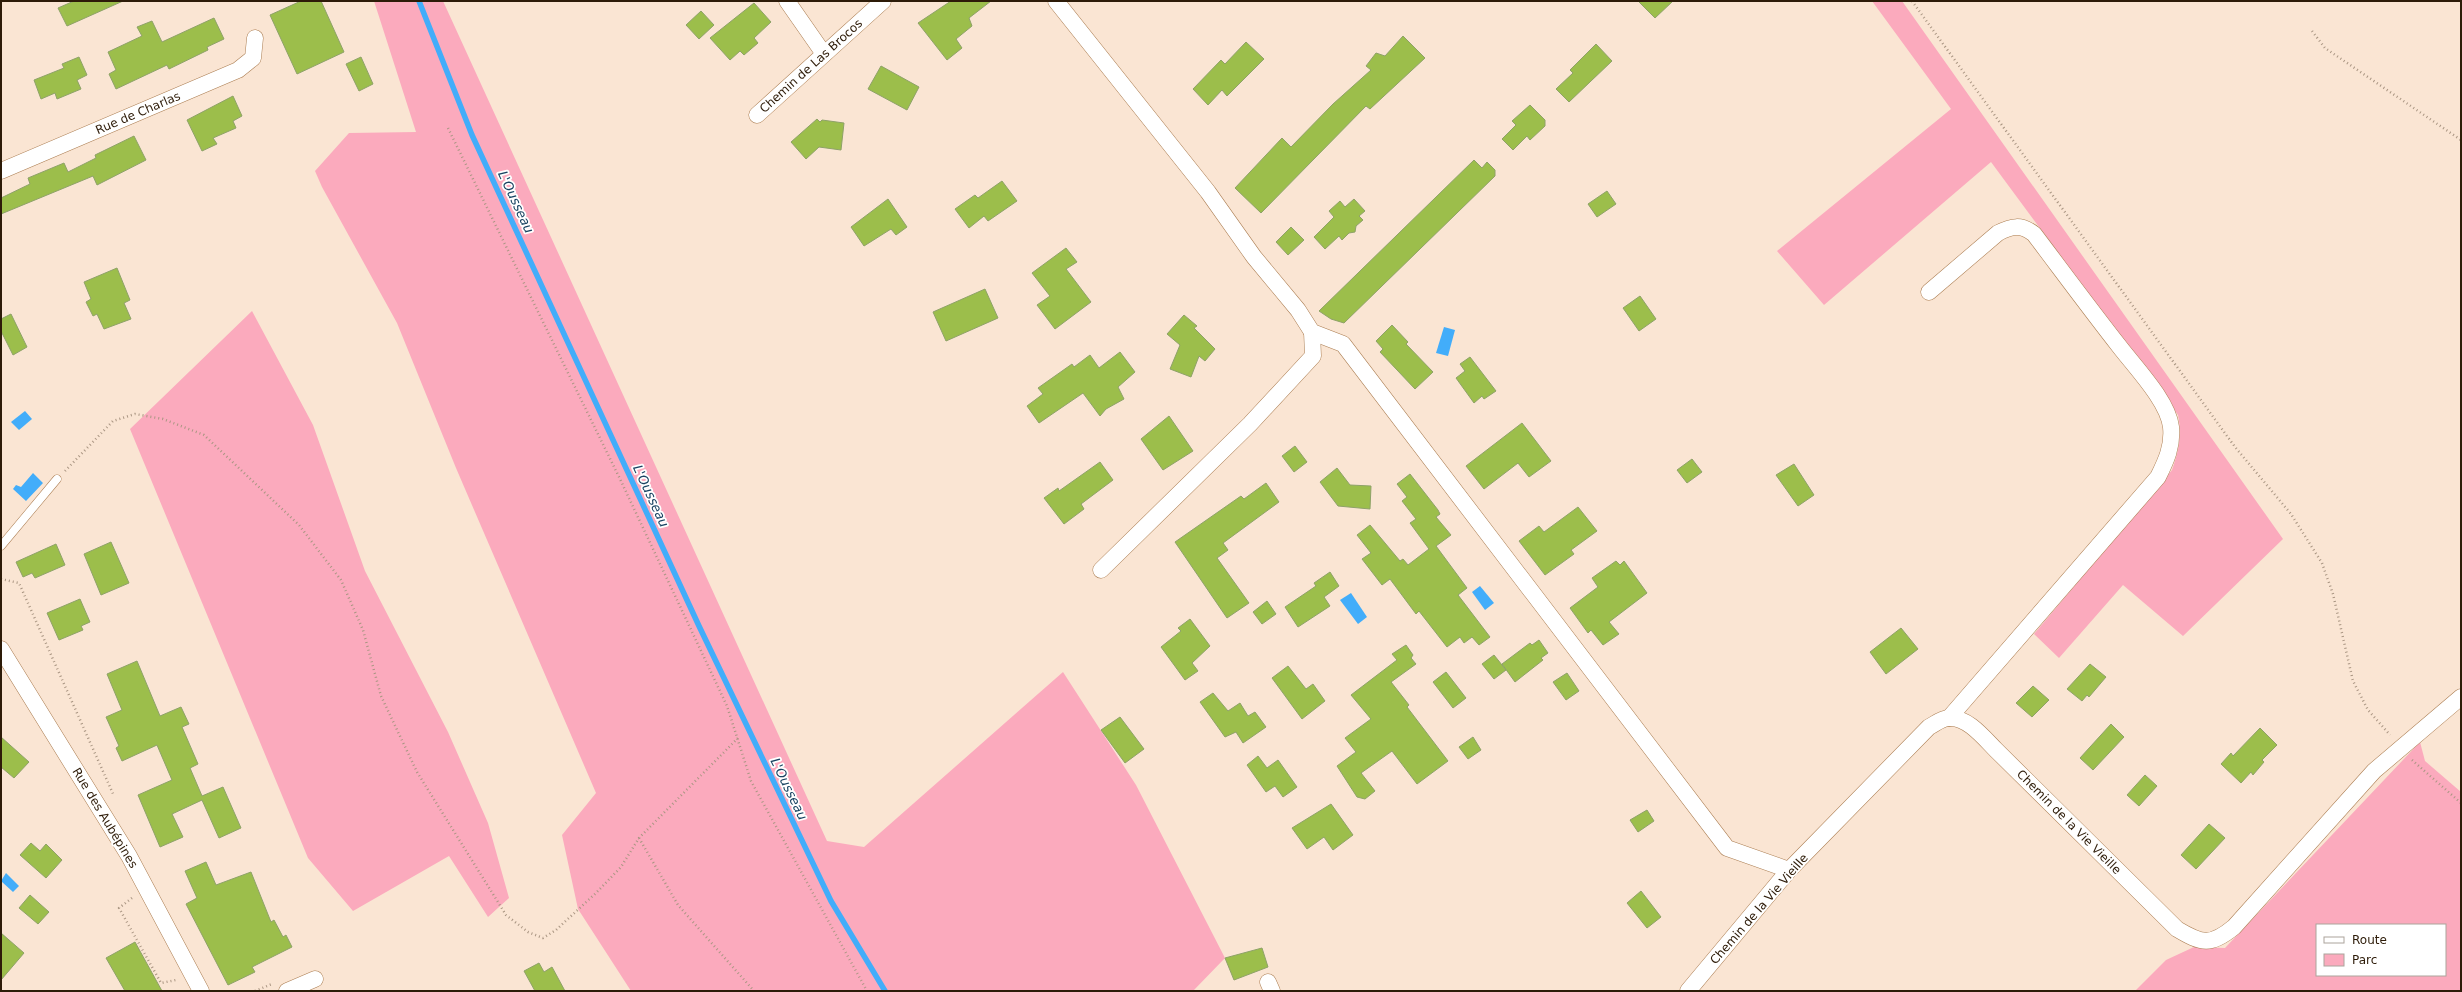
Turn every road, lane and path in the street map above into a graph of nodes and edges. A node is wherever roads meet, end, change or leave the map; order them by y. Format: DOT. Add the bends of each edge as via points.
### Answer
graph roads {
  1 [pos="787,1"];
  2 [pos="883,1"];
  3 [pos="1056,1"];
  4 [pos="1912,1"];
  5 [pos="2312,30"];
  6 [pos="255,38"];
  7 [pos="824,54"];
  8 [pos="757,115"];
  9 [pos="448,128"];
  10 [pos="2461,140"];
  11 [pos="1,171"];
  12 [pos="1929,292"];
  13 [pos="1312,332"];
  14 [pos="57,479"];
  15 [pos="1,546"];
  16 [pos="1101,570"];
  17 [pos="1,649"];
  18 [pos="2461,697"];
  19 [pos="1949,718"];
  20 [pos="738,738"];
  21 [pos="2400,747"];
  22 [pos="2461,803"];
  23 [pos="639,838"];
  24 [pos="1789,870"];
  25 [pos="315,979"];
  26 [pos="201,991"];
  27 [pos="287,991"];
  28 [pos="754,991"];
  29 [pos="867,991"];
  30 [pos="1688,991"];
  1 -- 7 [label="street"];
  2 -- 7 [label="street, Chemin de Las Brocos"];
  3 -- 13 [label="street" via="1208,192"];
  4 -- 21 [label="path" via="2236,448 2291,514 2322,563 2333,594 2342,639 2358,694 2368,710"];
  5 -- 10 [label="path" via="2325,48"];
  6 -- 11 [label="street, Rue de Charlas" via="253,58 238,70"];
  7 -- 8 [label="street, Chemin de Las Brocos"];
  9 -- 20 [label="path" via="630,500 727,706"];
  12 -- 19 [label="street" via="1998,233 2010,227 2027,228 2165,410 2171,426 2172,442 2158,476"];
  13 -- 16 [label="street" via="1313,356 1250,424"];
  13 -- 24 [label="street" via="1343,344 1727,848"];
  14 -- 15 [label="lane"];
  14 -- 23 [label="path" via="113,421 135,414 163,419 204,435 299,525 341,580 362,630 381,696 417,772 506,915 528,932 543,938 556,930 621,866"];
  17 -- 26 [label="street, Rue des Aubépines" via="129,856"];
  18 -- 21 [label="street, Chemin de la Vie Vieille"];
  19 -- 21 [label="street, Chemin de la Vie Vieille" via="1967,724 1996,750 2177,929 2192,939 2206,942 2220,938 2234,926 2374,771"];
  19 -- 24 [label="street, Chemin de la Vie Vieille" via="1929,727"];
  20 -- 23 [label="path"];
  20 -- 29 [label="path" via="751,782"];
  21 -- 22 [label="path"];
  23 -- 28 [label="path" via="678,905"];
  24 -- 30 [label="street, Chemin de la Vie Vieille"];
  25 -- 27 [label="street"];
}
